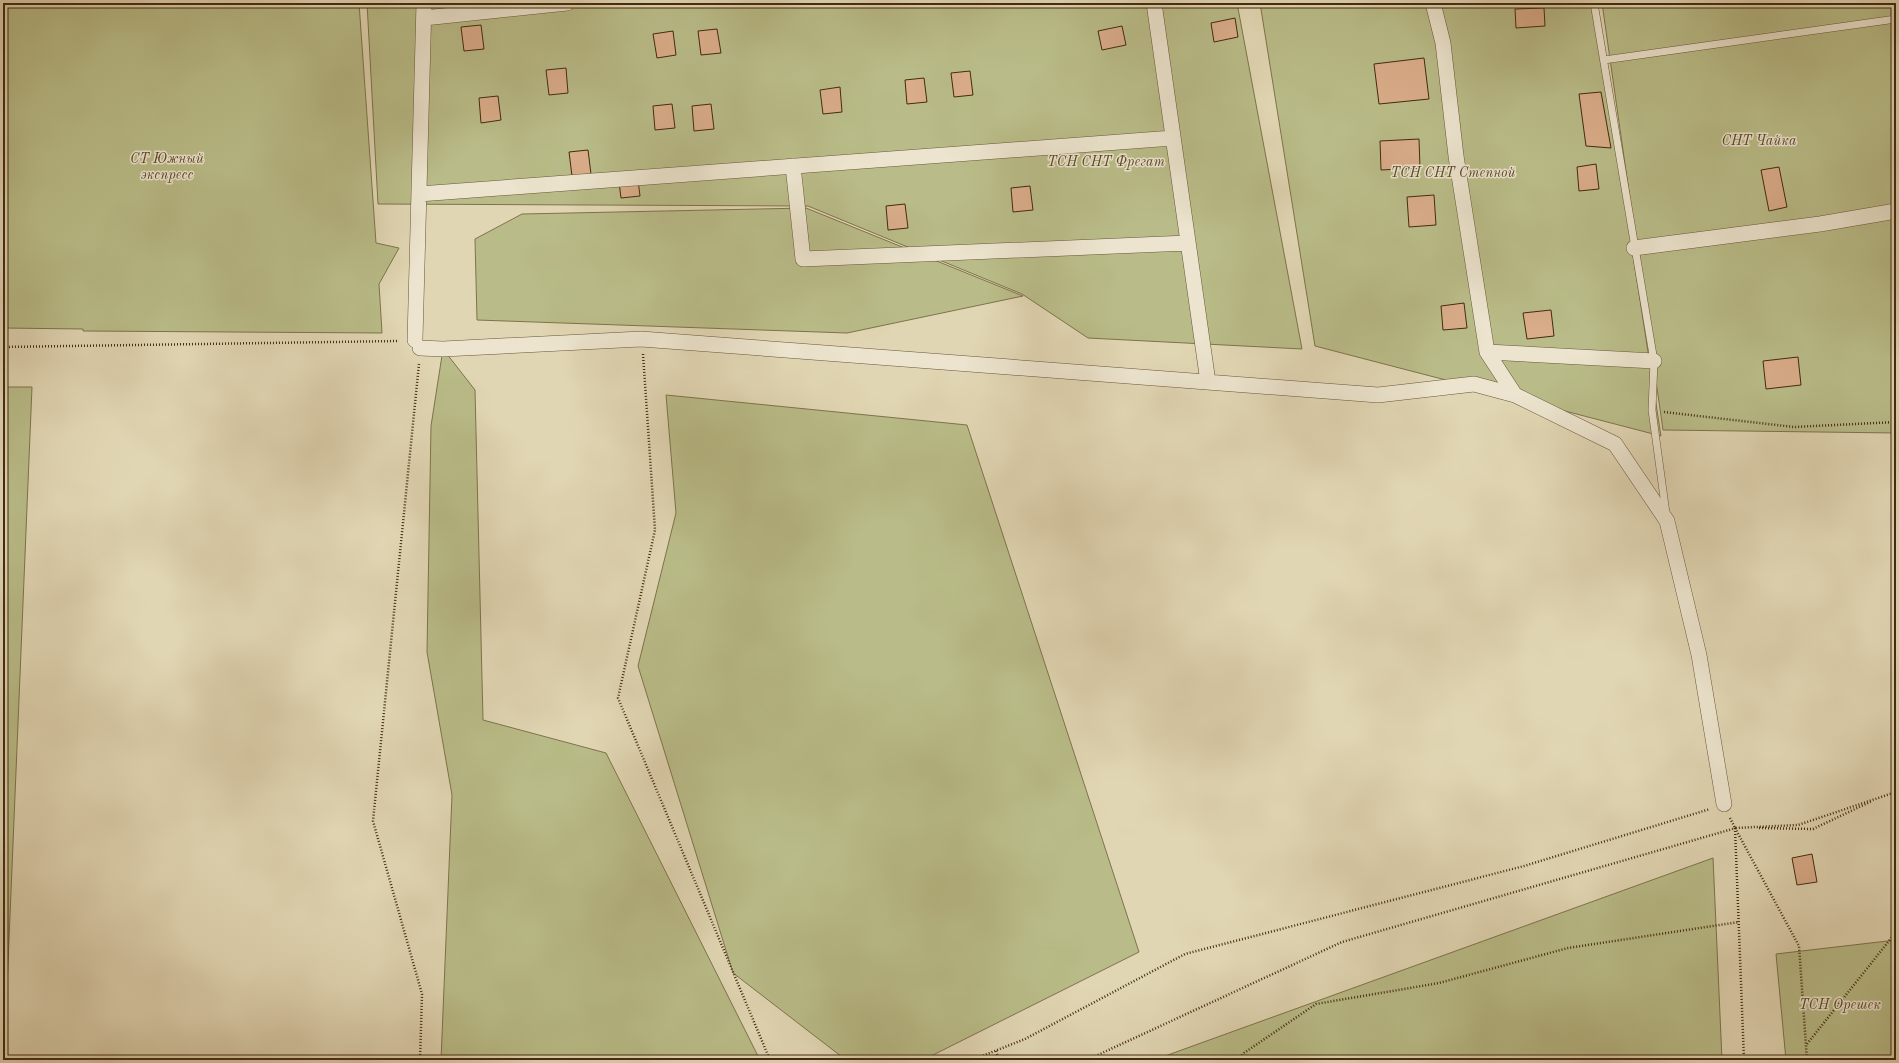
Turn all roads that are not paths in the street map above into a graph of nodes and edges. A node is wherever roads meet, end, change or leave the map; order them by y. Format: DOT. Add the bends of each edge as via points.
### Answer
graph roads {
  1 [pos="567,3"];
  2 [pos="1154,3"];
  3 [pos="1434,3"];
  4 [pos="1594,3"];
  5 [pos="424,10"];
  6 [pos="1896,19"];
  7 [pos="1604,60"];
  8 [pos="1173,138"];
  9 [pos="793,166"];
  10 [pos="419,194"];
  11 [pos="1896,211"];
  12 [pos="1188,243"];
  13 [pos="1634,248"];
  14 [pos="1487,352"];
  15 [pos="1654,361"];
  16 [pos="1208,382"];
  17 [pos="1515,395"];
  18 [pos="1667,521"];
  19 [pos="1724,804"];
  1 -- 5 [label="street"];
  2 -- 8 [label="street"];
  3 -- 14 [label="street" via="1443,43 1456,156"];
  4 -- 7 [label="lane"];
  5 -- 10 [label="street"];
  6 -- 7 [label="lane"];
  7 -- 13 [label="lane"];
  8 -- 9 [label="street"];
  8 -- 12 [label="street"];
  9 -- 10 [label="street"];
  9 -- 12 [label="street" via="803,259"];
  10 -- 16 [label="street" via="418,344 443,349 642,339"];
  11 -- 13 [label="street" via="1820,224"];
  12 -- 16 [label="street"];
  13 -- 15 [label="lane"];
  14 -- 15 [label="street"];
  14 -- 17 [label="street"];
  15 -- 18 [label="lane" via="1652,410"];
  16 -- 17 [label="street" via="1378,395 1474,384"];
  17 -- 18 [label="street" via="1615,444"];
  18 -- 19 [label="street" via="1699,655"];
}
